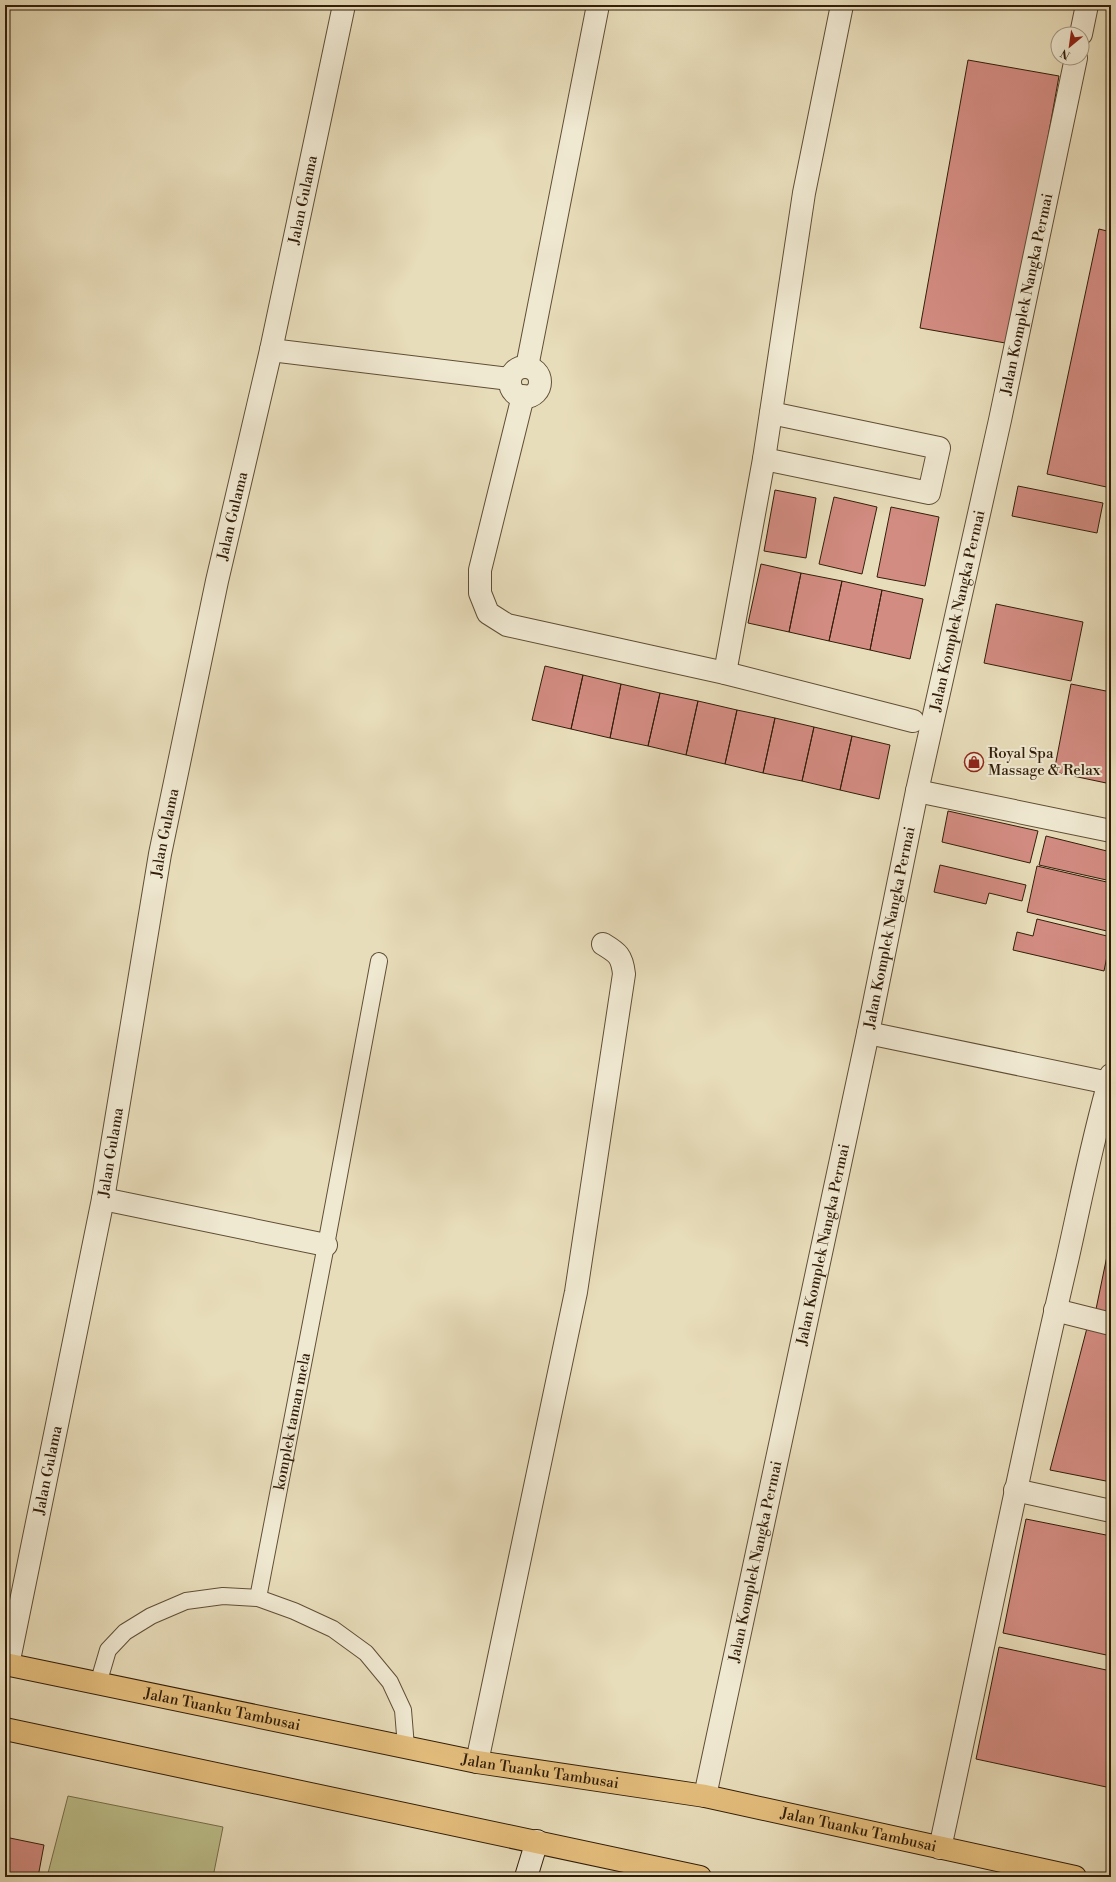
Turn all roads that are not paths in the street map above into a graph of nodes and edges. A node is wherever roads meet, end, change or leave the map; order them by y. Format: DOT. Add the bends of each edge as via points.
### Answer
graph roads {
  1 [pos="344,5"];
  2 [pos="598,5"];
  3 [pos="842,5"];
  4 [pos="1087,5"];
  5 [pos="1083,26"];
  6 [pos="1074,66"];
  7 [pos="271,350"];
  8 [pos="520,381"];
  9 [pos="771,413"];
  10 [pos="764,459"];
  11 [pos="725,673"];
  12 [pos="913,721"];
  13 [pos="917,791"];
  14 [pos="1111,831"];
  15 [pos="603,944"];
  16 [pos="379,961"];
  17 [pos="868,1033"];
  18 [pos="1110,1079"];
  19 [pos="103,1199"];
  20 [pos="326,1245"];
  21 [pos="1055,1310"];
  22 [pos="1111,1324"];
  23 [pos="1015,1490"];
  24 [pos="1111,1511"];
  25 [pos="258,1598"];
  26 [pos="7,1664"];
  27 [pos="98,1684"];
  28 [pos="5,1729"];
  29 [pos="406,1747"];
  30 [pos="477,1762"];
  31 [pos="704,1796"];
  32 [pos="537,1841"];
  33 [pos="940,1848"];
  34 [pos="526,1877"];
  35 [pos="700,1877"];
  36 [pos="1075,1877"];
  1 -- 7 [label="street, Jalan Gulama"];
  2 -- 8 [label="street"];
  3 -- 9 [label="street" via="804,193"];
  4 -- 5 [label="street"];
  6 -- 13 [label="street, Jalan Komplek Nangka Permai"];
  7 -- 8 [label="street"];
  7 -- 19 [label="street, Jalan Gulama" via="217,581 160,854"];
  8 -- 11 [label="street" via="480,570 480,592 488,613 507,625"];
  9 -- 10 [label="street"];
  9 -- 10 [label="street" via="939,448 929,493"];
  10 -- 11 [label="street"];
  11 -- 12 [label="street"];
  13 -- 14 [label="street"];
  13 -- 17 [label="street, Jalan Komplek Nangka Permai"];
  15 -- 30 [label="street" via="617,953 624,974 580,1269"];
  16 -- 20 [label="lane, komplek taman mela"];
  17 -- 18 [label="street"];
  17 -- 31 [label="street, Jalan Komplek Nangka Permai"];
  18 -- 21 [label="street"];
  19 -- 20 [label="street"];
  19 -- 26 [label="street, Jalan Gulama"];
  20 -- 25 [label="lane, komplek taman mela"];
  21 -- 22 [label="street"];
  21 -- 23 [label="street"];
  23 -- 24 [label="street"];
  23 -- 33 [label="street" via="982,1659"];
  25 -- 27 [label="lane" via="224,1596 186,1601 151,1616 125,1632 108,1650"];
  25 -- 29 [label="lane" via="333,1629 366,1653 390,1682 403,1710"];
  26 -- 27 [label="main road, Jalan Tuanku Tambusai"];
  27 -- 29 [label="main road, Jalan Tuanku Tambusai"];
  28 -- 32 [label="main road"];
  29 -- 30 [label="main road, Jalan Tuanku Tambusai"];
  30 -- 31 [label="main road, Jalan Tuanku Tambusai"];
  31 -- 33 [label="main road, Jalan Tuanku Tambusai"];
  32 -- 34 [label="street"];
  32 -- 35 [label="main road"];
  33 -- 36 [label="main road, Jalan Tuanku Tambusai"];
}
